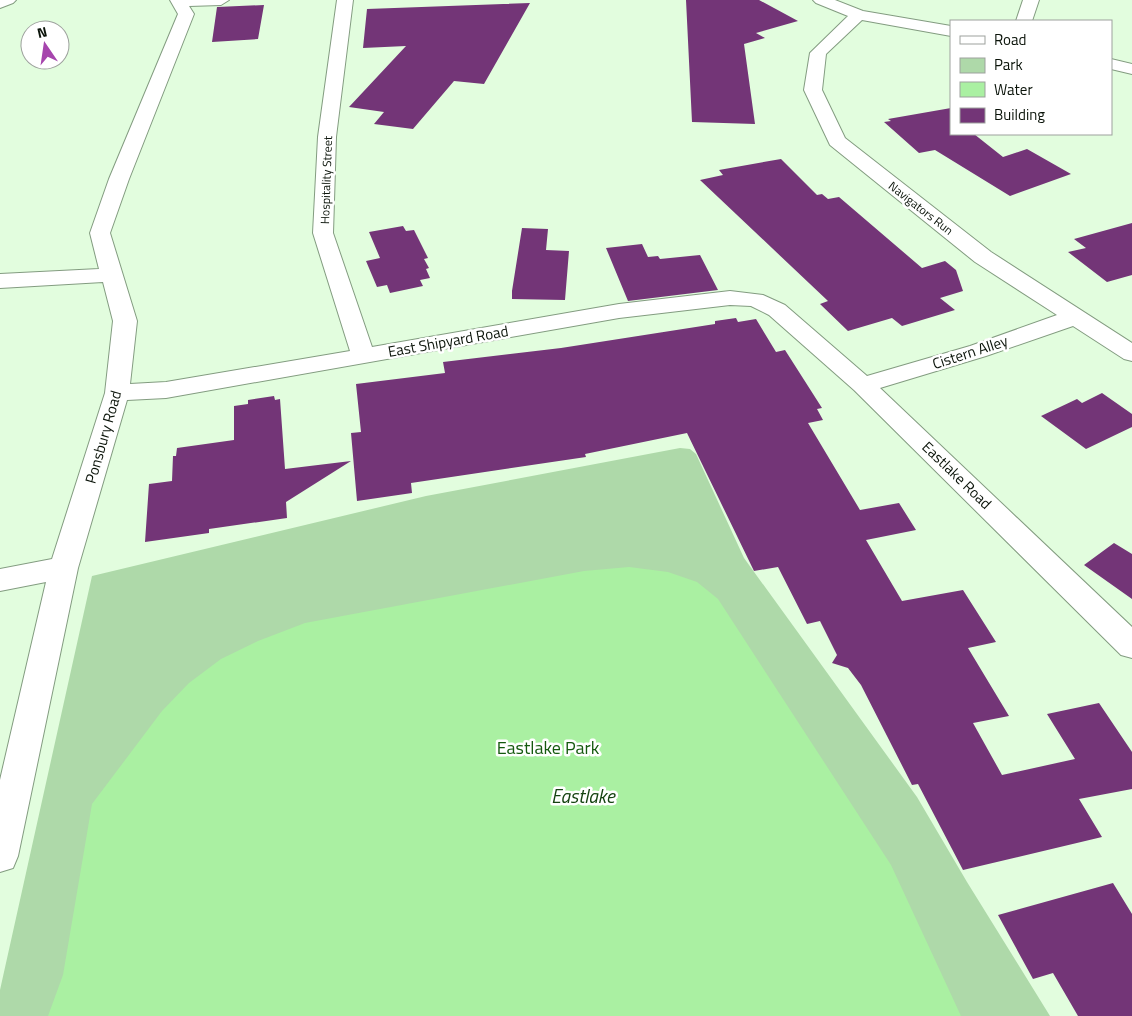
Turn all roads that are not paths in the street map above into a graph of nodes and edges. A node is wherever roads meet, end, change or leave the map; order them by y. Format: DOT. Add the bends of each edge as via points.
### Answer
graph roads {
  1 [pos="8,0"];
  2 [pos="221,0"];
  3 [pos="344,0"];
  4 [pos="821,0"];
  5 [pos="1031,0"];
  6 [pos="179,1"];
  7 [pos="0,3"];
  8 [pos="859,15"];
  9 [pos="1024,20"];
  10 [pos="950,31"];
  11 [pos="1112,64"];
  12 [pos="1132,69"];
  13 [pos="113,275"];
  14 [pos="0,281"];
  15 [pos="777,310"];
  16 [pos="1074,316"];
  17 [pos="1132,354"];
  18 [pos="364,355"];
  19 [pos="863,385"];
  20 [pos="117,392"];
  21 [pos="64,568"];
  22 [pos="0,580"];
  23 [pos="1132,646"];
  24 [pos="0,856"];
  1 -- 7 [label="street"];
  2 -- 6 [label="street"];
  3 -- 18 [label="street, Hospitality Street" via="327,137 323,233"];
  4 -- 8 [label="street"];
  5 -- 9 [label="street"];
  6 -- 13 [label="street, Ponsbury Road" via="186,14 100,233"];
  8 -- 10 [label="street"];
  8 -- 16 [label="street, Navigators Run" via="818,53 812,90 837,141 983,257"];
  11 -- 12 [label="street"];
  13 -- 14 [label="street"];
  13 -- 20 [label="street, Ponsbury Road" via="125,321"];
  15 -- 18 [label="street, East Shipyard Road" via="755,300 730,298 619,311"];
  15 -- 19 [label="street, Eastlake Road"];
  16 -- 17 [label="street, Navigators Run"];
  16 -- 19 [label="street, Cistern Alley" via="978,351"];
  18 -- 20 [label="street, East Shipyard Road" via="166,390"];
  19 -- 23 [label="street, Eastlake Road"];
  20 -- 21 [label="street, Ponsbury Road"];
  21 -- 22 [label="street"];
  21 -- 24 [label="street, Ponsbury Road"];
}
